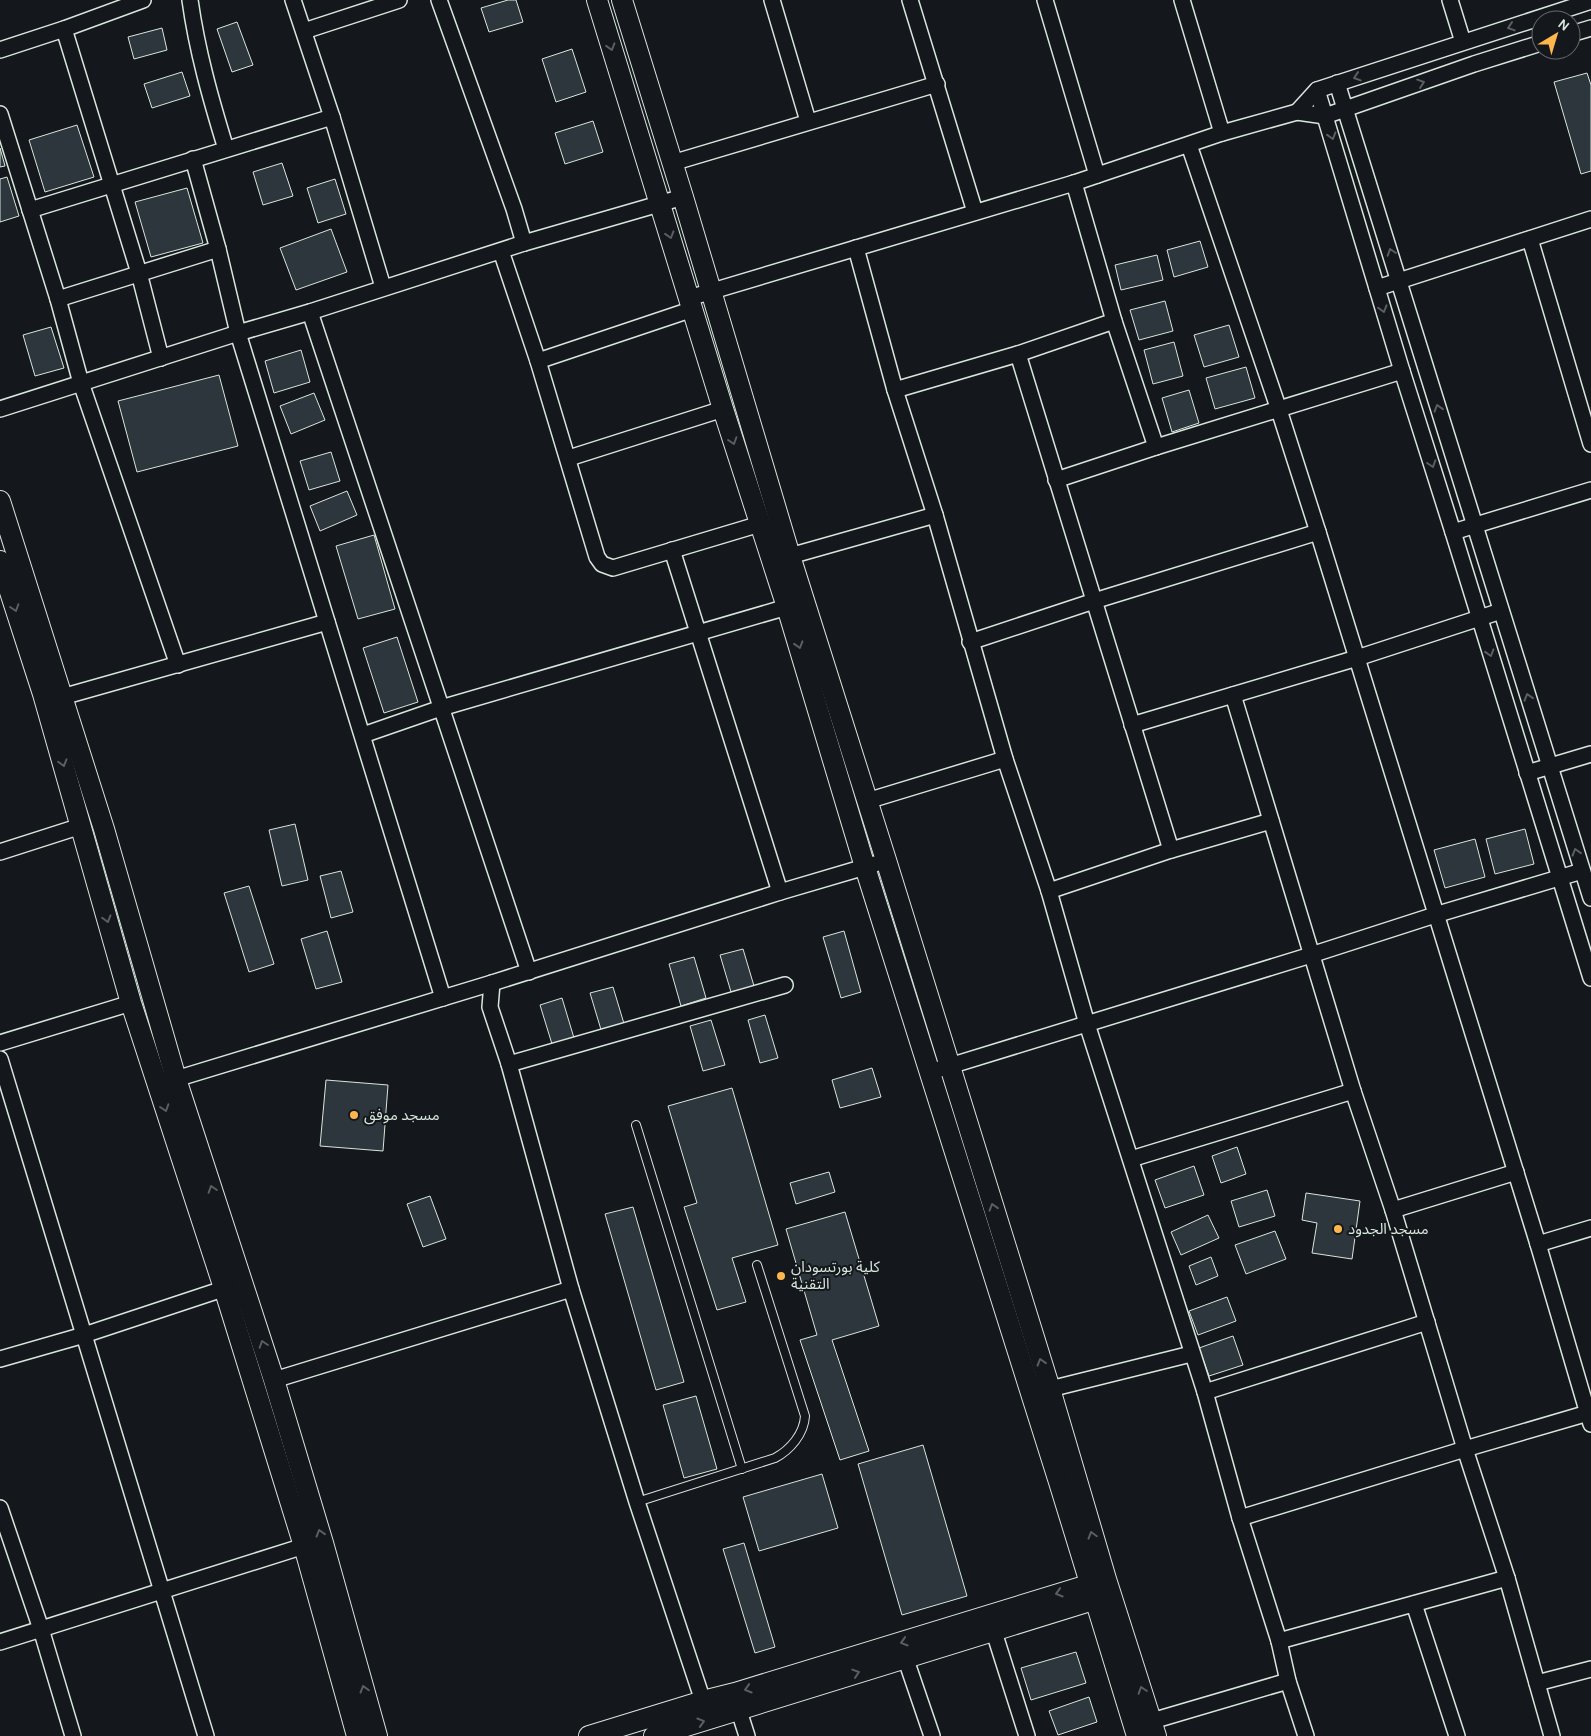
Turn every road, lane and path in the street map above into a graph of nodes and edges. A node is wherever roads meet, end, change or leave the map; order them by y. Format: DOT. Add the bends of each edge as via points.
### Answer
graph roads {
  1 [pos="143,0"];
  2 [pos="190,0"];
  3 [pos="293,0"];
  4 [pos="399,0"];
  5 [pos="439,0"];
  6 [pos="597,0"];
  7 [pos="622,0"];
  8 [pos="772,0"];
  9 [pos="910,0"];
  10 [pos="1046,0"];
  11 [pos="1450,0"];
  12 [pos="1186,1"];
  13 [pos="1588,1"];
  14 [pos="64,29"];
  15 [pos="304,31"];
  16 [pos="1463,42"];
  17 [pos="1531,46"];
  18 [pos="0,50"];
  19 [pos="1337,83"];
  20 [pos="937,84"];
  21 [pos="1317,90"];
  22 [pos="1346,110"];
  23 [pos="1297,112"];
  24 [pos="0,114"];
  25 [pos="1326,116"];
  26 [pos="332,117"];
  27 [pos="808,121"];
  28 [pos="1222,134"];
  29 [pos="1190,145"];
  30 [pos="226,149"];
  31 [pos="193,159"];
  32 [pos="672,163"];
  33 [pos="1097,175"];
  34 [pos="1074,183"];
  35 [pos="111,184"];
  36 [pos="683,197"];
  37 [pos="660,204"];
  38 [pos="30,210"];
  39 [pos="975,212"];
  40 [pos="1591,219"];
  41 [pos="1530,239"];
  42 [pos="524,243"];
  43 [pos="856,248"];
  44 [pos="218,249"];
  45 [pos="501,250"];
  46 [pos="139,273"];
  47 [pos="1400,281"];
  48 [pos="384,287"];
  49 [pos="1377,288"];
  50 [pos="711,292"];
  51 [pos="58,299"];
  52 [pos="691,303"];
  53 [pos="310,312"];
  54 [pos="1114,321"];
  55 [pos="238,333"];
  56 [pos="1018,354"];
  57 [pos="161,358"];
  58 [pos="538,361"];
  59 [pos="1402,371"];
  60 [pos="81,383"];
  61 [pos="895,390"];
  62 [pos="0,408"];
  63 [pos="723,409"];
  64 [pos="1279,410"];
  65 [pos="1591,444"];
  66 [pos="1156,447"];
  67 [pos="569,458"];
  68 [pos="1056,480"];
  69 [pos="1591,490"];
  70 [pos="1,505"];
  71 [pos="935,515"];
  72 [pos="760,524"];
  73 [pos="1475,525"];
  74 [pos="1318,532"];
  75 [pos="1454,532"];
  76 [pos="672,550"];
  77 [pos="790,556"];
  78 [pos="0,561"];
  79 [pos="1094,602"];
  80 [pos="787,607"];
  81 [pos="1501,611"];
  82 [pos="1479,618"];
  83 [pos="328,622"];
  84 [pos="696,633"];
  85 [pos="970,642"];
  86 [pos="1357,658"];
  87 [pos="178,665"];
  88 [pos="1233,694"];
  89 [pos="62,697"];
  90 [pos="441,708"];
  91 [pos="1132,725"];
  92 [pos="363,735"];
  93 [pos="1591,754"];
  94 [pos="1005,759"];
  95 [pos="1550,766"];
  96 [pos="1527,772"];
  97 [pos="867,801"];
  98 [pos="1271,821"];
  99 [pos="81,826"];
  100 [pos="1171,850"];
  101 [pos="0,852"];
  102 [pos="886,860"];
  103 [pos="865,867"];
  104 [pos="1582,871"];
  105 [pos="1559,878"];
  106 [pos="1049,891"];
  107 [pos="780,892"];
  108 [pos="1591,898"];
  109 [pos="1435,915"];
  110 [pos="1311,955"];
  111 [pos="529,972"];
  112 [pos="1591,978"];
  113 [pos="492,984"];
  114 [pos="785,985"];
  115 [pos="443,998"];
  116 [pos="131,1003"];
  117 [pos="1087,1024"];
  118 [pos="0,1043"];
  119 [pos="0,1059"];
  120 [pos="509,1064"];
  121 [pos="949,1066"];
  122 [pos="930,1072"];
  123 [pos="167,1082"];
  124 [pos="1353,1091"];
  125 [pos="636,1125"];
  126 [pos="1131,1159"];
  127 [pos="1516,1172"];
  128 [pos="1393,1210"];
  129 [pos="1591,1228"];
  130 [pos="1538,1244"];
  131 [pos="758,1266"];
  132 [pos="243,1283"];
  133 [pos="224,1288"];
  134 [pos="571,1288"];
  135 [pos="1427,1322"];
  136 [pos="84,1335"];
  137 [pos="1191,1354"];
  138 [pos="0,1359"];
  139 [pos="274,1380"];
  140 [pos="1050,1389"];
  141 [pos="1205,1392"];
  142 [pos="1589,1418"];
  143 [pos="1465,1449"];
  144 [pos="742,1469"];
  145 [pos="637,1502"];
  146 [pos="0,1509"];
  147 [pos="1240,1518"];
  148 [pos="304,1546"];
  149 [pos="1507,1578"];
  150 [pos="1100,1589"];
  151 [pos="162,1590"];
  152 [pos="1414,1604"];
  153 [pos="41,1629"];
  154 [pos="994,1632"];
  155 [pos="1279,1641"];
  156 [pos="0,1642"];
  157 [pos="906,1658"];
  158 [pos="1591,1669"];
  159 [pos="1288,1681"];
  160 [pos="1537,1683"];
  161 [pos="703,1701"];
  162 [pos="739,1711"];
  163 [pos="1154,1729"];
  164 [pos="659,1735"];
  165 [pos="73,1736"];
  166 [pos="206,1736"];
  167 [pos="357,1736"];
  168 [pos="377,1736"];
  169 [pos="589,1736"];
  170 [pos="748,1736"];
  171 [pos="932,1736"];
  172 [pos="1027,1736"];
  173 [pos="1137,1736"];
  174 [pos="1306,1736"];
  175 [pos="1457,1736"];
  176 [pos="1552,1736"];
  1 -- 14 [label="street"];
  2 -- 30 [label="street" via="211,102"];
  3 -- 15 [label="street"];
  4 -- 15 [label="street"];
  5 -- 42 [label="street"];
  6 -- 37 [label="street, one-way"];
  7 -- 32 [label="street"];
  8 -- 27 [label="street"];
  9 -- 20 [label="street"];
  10 -- 33 [label="street"];
  11 -- 16 [label="street"];
  12 -- 28 [label="street"];
  13 -- 16 [label="street, one-way"];
  14 -- 18 [label="street"];
  14 -- 35 [label="street"];
  15 -- 26 [label="street"];
  16 -- 19 [label="street, one-way"];
  22 -- 17 [label="street, one-way"];
  19 -- 21 [label="street"];
  19 -- 22 [label="street"];
  20 -- 27 [label="street"];
  20 -- 39 [label="street"];
  21 -- 23 [label="street"];
  21 -- 25 [label="street"];
  22 -- 25 [label="street"];
  47 -- 22 [label="street, one-way"];
  23 -- 25 [label="street"];
  23 -- 28 [label="street"];
  24 -- 38 [label="street"];
  25 -- 49 [label="street, one-way"];
  26 -- 30 [label="street"];
  26 -- 48 [label="street"];
  27 -- 32 [label="street"];
  28 -- 29 [label="street"];
  29 -- 33 [label="street"];
  29 -- 64 [label="street"];
  30 -- 31 [label="street"];
  31 -- 35 [label="street"];
  31 -- 44 [label="street"];
  32 -- 36 [label="street"];
  33 -- 34 [label="street"];
  34 -- 39 [label="street"];
  34 -- 54 [label="street"];
  35 -- 38 [label="street"];
  35 -- 46 [label="street"];
  36 -- 37 [label="street"];
  36 -- 50 [label="street"];
  37 -- 42 [label="street"];
  37 -- 52 [label="street, one-way"];
  38 -- 51 [label="street"];
  39 -- 43 [label="street"];
  40 -- 41 [label="street"];
  41 -- 47 [label="street"];
  41 -- 65 [label="street"];
  42 -- 45 [label="street"];
  43 -- 50 [label="street"];
  43 -- 61 [label="street"];
  44 -- 46 [label="street"];
  44 -- 55 [label="street"];
  45 -- 48 [label="street"];
  45 -- 58 [label="street"];
  46 -- 51 [label="street"];
  46 -- 57 [label="street"];
  47 -- 49 [label="street"];
  73 -- 47 [label="street, one-way"];
  48 -- 53 [label="street"];
  49 -- 59 [label="street, one-way"];
  50 -- 52 [label="street"];
  50 -- 77 [label="street"];
  51 -- 60 [label="street"];
  52 -- 58 [label="street"];
  52 -- 63 [label="street"];
  53 -- 55 [label="street"];
  53 -- 90 [label="street"];
  54 -- 56 [label="street"];
  54 -- 66 [label="street"];
  55 -- 57 [label="street"];
  55 -- 83 [label="street"];
  56 -- 61 [label="street"];
  56 -- 68 [label="street"];
  57 -- 60 [label="street"];
  58 -- 67 [label="street"];
  59 -- 64 [label="street"];
  59 -- 75 [label="street, one-way"];
  60 -- 62 [label="street"];
  60 -- 87 [label="street"];
  61 -- 71 [label="street"];
  63 -- 67 [label="street"];
  63 -- 72 [label="street, one-way"];
  64 -- 66 [label="street"];
  64 -- 74 [label="street"];
  66 -- 68 [label="street"];
  67 -- 76 [label="street" via="597,557 602,564 612,568"];
  68 -- 79 [label="street"];
  69 -- 73 [label="street"];
  70 -- 89 [label="street"];
  71 -- 77 [label="street"];
  71 -- 85 [label="street"];
  72 -- 76 [label="street"];
  72 -- 80 [label="street"];
  73 -- 75 [label="street"];
  73 -- 81 [label="street"];
  74 -- 79 [label="street"];
  74 -- 86 [label="street"];
  75 -- 82 [label="street"];
  76 -- 84 [label="street"];
  77 -- 97 [label="street"];
  78 -- 99 [label="street, one-way"];
  79 -- 85 [label="street"];
  79 -- 91 [label="street"];
  80 -- 84 [label="street"];
  80 -- 103 [label="street, one-way"];
  81 -- 82 [label="street"];
  95 -- 81 [label="street, one-way"];
  82 -- 86 [label="street"];
  82 -- 96 [label="street, one-way"];
  83 -- 87 [label="street"];
  83 -- 92 [label="street"];
  84 -- 90 [label="street"];
  84 -- 107 [label="street"];
  85 -- 94 [label="street"];
  86 -- 88 [label="street"];
  86 -- 109 [label="street"];
  87 -- 89 [label="street"];
  88 -- 91 [label="street"];
  88 -- 98 [label="street"];
  89 -- 123 [label="street" via="104,829"];
  90 -- 92 [label="street"];
  90 -- 111 [label="street"];
  91 -- 100 [label="street"];
  92 -- 115 [label="street"];
  93 -- 95 [label="street"];
  94 -- 97 [label="street"];
  94 -- 106 [label="street"];
  95 -- 96 [label="street"];
  104 -- 95 [label="street, one-way"];
  96 -- 105 [label="street"];
  97 -- 102 [label="street"];
  98 -- 100 [label="street"];
  98 -- 110 [label="street"];
  99 -- 101 [label="street"];
  99 -- 116 [label="street, one-way"];
  100 -- 106 [label="street"];
  102 -- 103 [label="street"];
  102 -- 121 [label="street"];
  103 -- 107 [label="street"];
  103 -- 122 [label="street"];
  104 -- 105 [label="street"];
  104 -- 108 [label="street"];
  105 -- 109 [label="street"];
  105 -- 112 [label="street"];
  106 -- 117 [label="street"];
  107 -- 111 [label="street"];
  109 -- 110 [label="street"];
  109 -- 127 [label="street"];
  110 -- 117 [label="street"];
  110 -- 124 [label="street"];
  111 -- 113 [label="street"];
  113 -- 115 [label="street"];
  113 -- 120 [label="street" via="490,1007"];
  114 -- 120 [label="street"];
  115 -- 123 [label="street"];
  116 -- 118 [label="street"];
  116 -- 123 [label="street"];
  117 -- 121 [label="street"];
  117 -- 126 [label="street"];
  119 -- 136 [label="street"];
  120 -- 134 [label="street"];
  121 -- 122 [label="street"];
  140 -- 121 [label="street, one-way"];
  122 -- 150 [label="street"];
  132 -- 123 [label="street, one-way"];
  123 -- 133 [label="street, one-way"];
  124 -- 126 [label="street"];
  124 -- 128 [label="street"];
  125 -- 144 [label="lane"];
  126 -- 137 [label="street"];
  127 -- 128 [label="street"];
  127 -- 130 [label="street"];
  128 -- 135 [label="street"];
  129 -- 130 [label="street"];
  130 -- 142 [label="street"];
  131 -- 144 [label="lane" via="805,1416 804,1425 790,1448"];
  132 -- 133 [label="street"];
  139 -- 132 [label="street, one-way"];
  133 -- 136 [label="street"];
  133 -- 148 [label="street"];
  134 -- 139 [label="street"];
  134 -- 145 [label="street"];
  135 -- 141 [label="street"];
  135 -- 143 [label="street"];
  136 -- 138 [label="street"];
  136 -- 151 [label="street"];
  137 -- 140 [label="street"];
  137 -- 141 [label="street"];
  168 -- 139 [label="street, one-way"];
  150 -- 140 [label="street, one-way"];
  141 -- 147 [label="street"];
  142 -- 143 [label="street"];
  143 -- 147 [label="street"];
  143 -- 149 [label="street"];
  144 -- 145 [label="lane"];
  145 -- 161 [label="street"];
  146 -- 153 [label="street"];
  147 -- 155 [label="street"];
  148 -- 151 [label="street"];
  148 -- 167 [label="street"];
  149 -- 152 [label="street"];
  149 -- 160 [label="street"];
  150 -- 154 [label="street"];
  150 -- 161 [label="street, one-way"];
  163 -- 150 [label="street, one-way"];
  150 -- 173 [label="street"];
  151 -- 153 [label="street"];
  151 -- 166 [label="street"];
  152 -- 155 [label="street"];
  152 -- 175 [label="street"];
  153 -- 156 [label="street"];
  153 -- 165 [label="street"];
  154 -- 157 [label="street"];
  154 -- 172 [label="street"];
  155 -- 159 [label="street"];
  162 -- 157 [label="street, one-way"];
  157 -- 171 [label="street"];
  158 -- 160 [label="street"];
  159 -- 163 [label="street"];
  159 -- 174 [label="street"];
  160 -- 176 [label="street"];
  161 -- 169 [label="street"];
  164 -- 162 [label="street, one-way"];
  162 -- 170 [label="street"];
}
